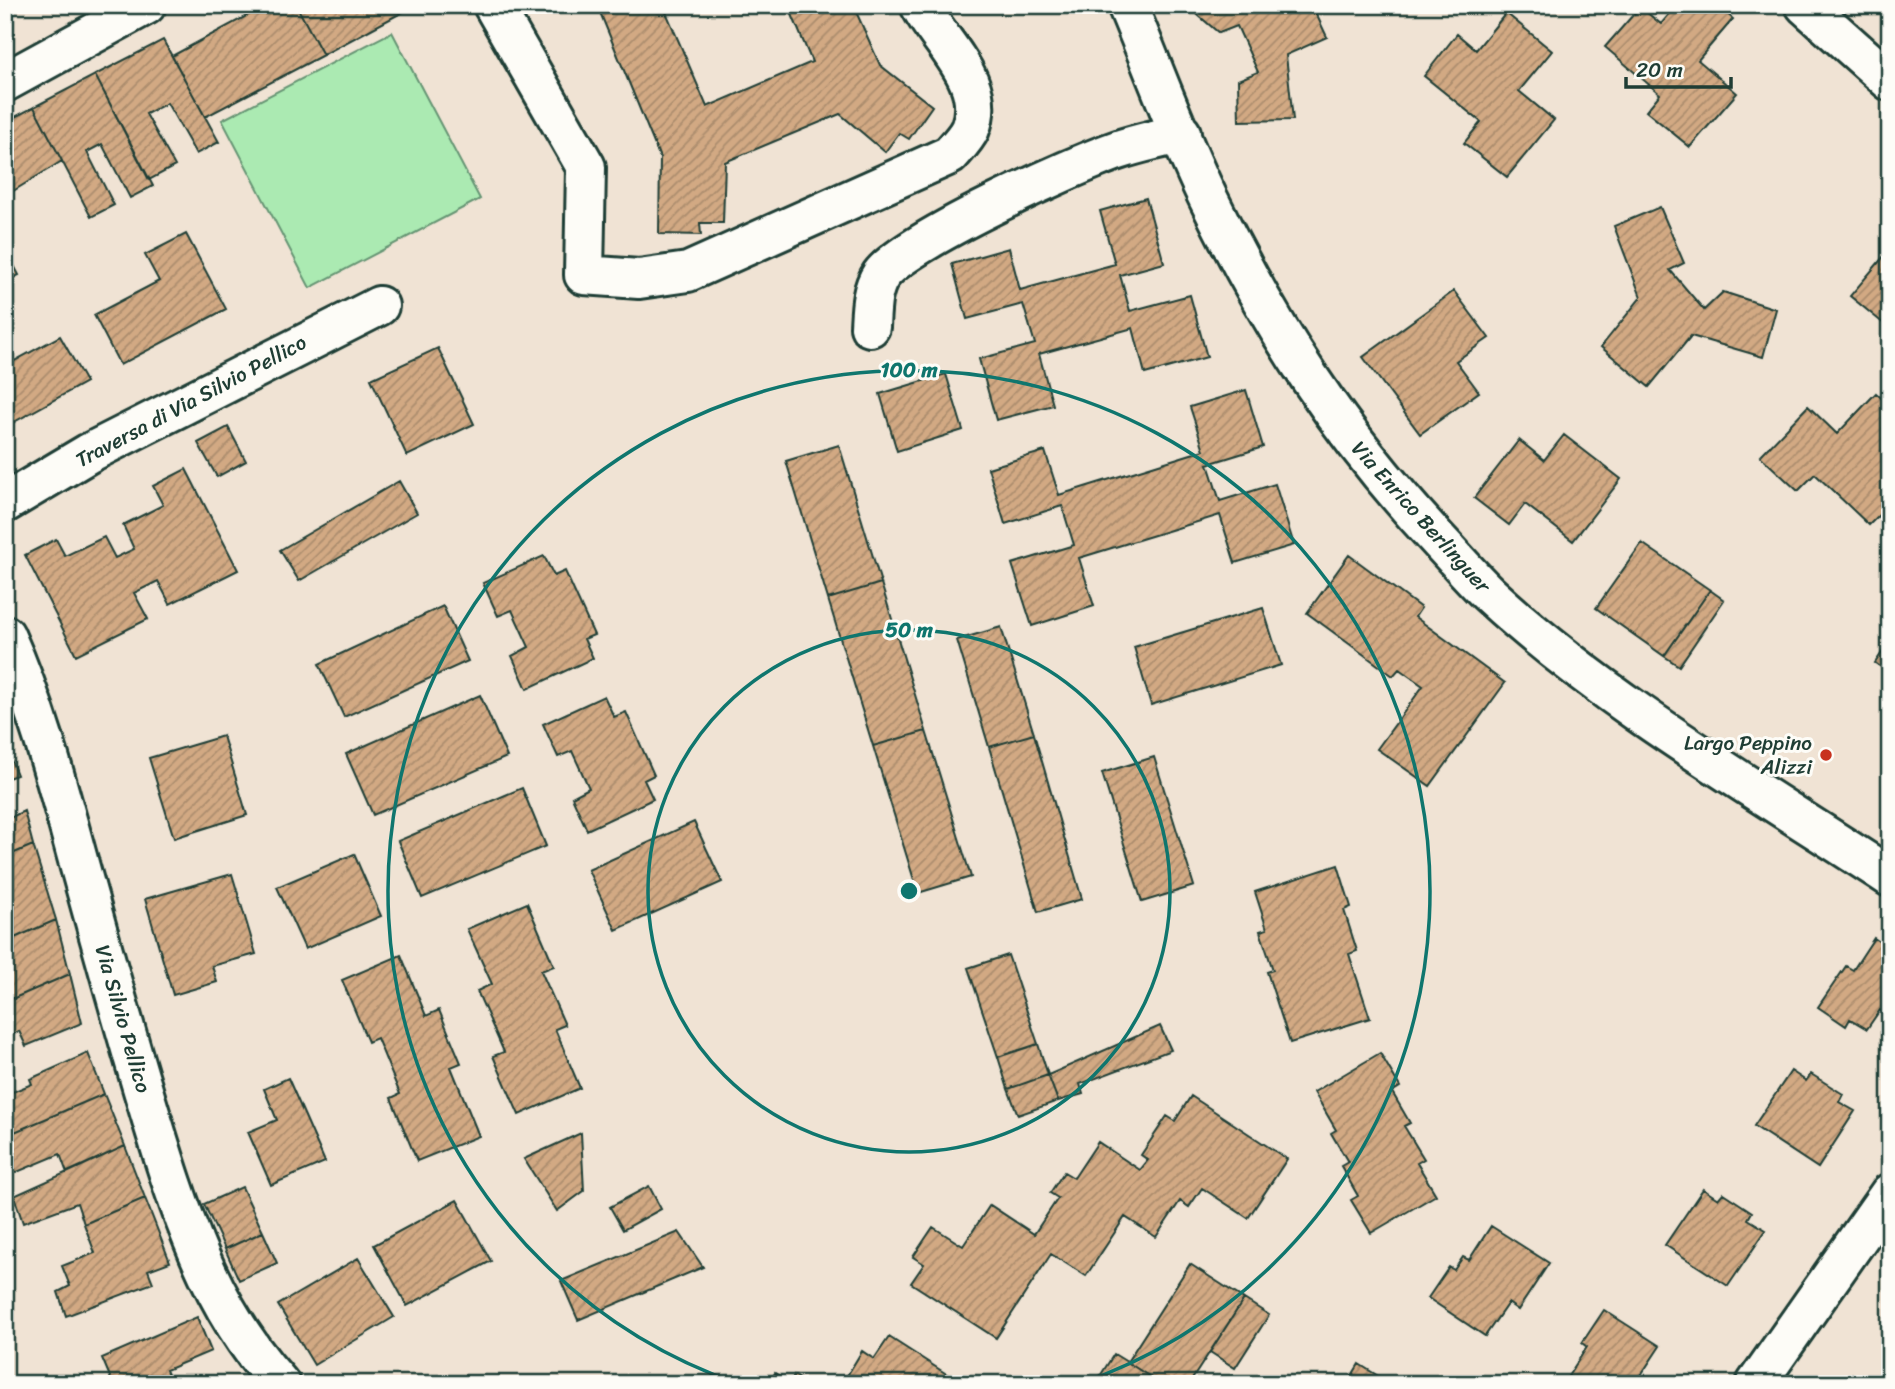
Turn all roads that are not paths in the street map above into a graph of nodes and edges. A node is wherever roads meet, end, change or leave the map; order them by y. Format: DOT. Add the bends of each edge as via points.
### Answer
graph roads {
  1 [pos="146,5"];
  2 [pos="493,5"];
  3 [pos="920,5"];
  4 [pos="1127,5"];
  5 [pos="1805,5"];
  6 [pos="1890,81"];
  7 [pos="5,82"];
  8 [pos="1181,133"];
  9 [pos="379,306"];
  10 [pos="870,327"];
  11 [pos="5,503"];
  12 [pos="5,635"];
  13 [pos="1890,877"];
  14 [pos="1890,1193"];
  15 [pos="280,1384"];
  16 [pos="1756,1384"];
  1 -- 7 [label="street"];
  2 -- 3 [label="street" via="586,167 584,275 639,279 688,272 950,155 969,131 975,110 973,88"];
  4 -- 8 [label="street, Via Enrico Berlinguer"];
  5 -- 6 [label="street"];
  8 -- 10 [label="street" via="1094,160 900,255 881,275 872,300"];
  8 -- 13 [label="street, Via Enrico Berlinguer" via="1207,196 1302,370 1349,438 1490,595 1651,721"];
  9 -- 11 [label="street, Traversa di Via Silvio Pellico" via="89,453"];
  12 -- 15 [label="street, Via Silvio Pellico" via="46,741 124,1026 197,1256 223,1308"];
  14 -- 16 [label="street"];
}
